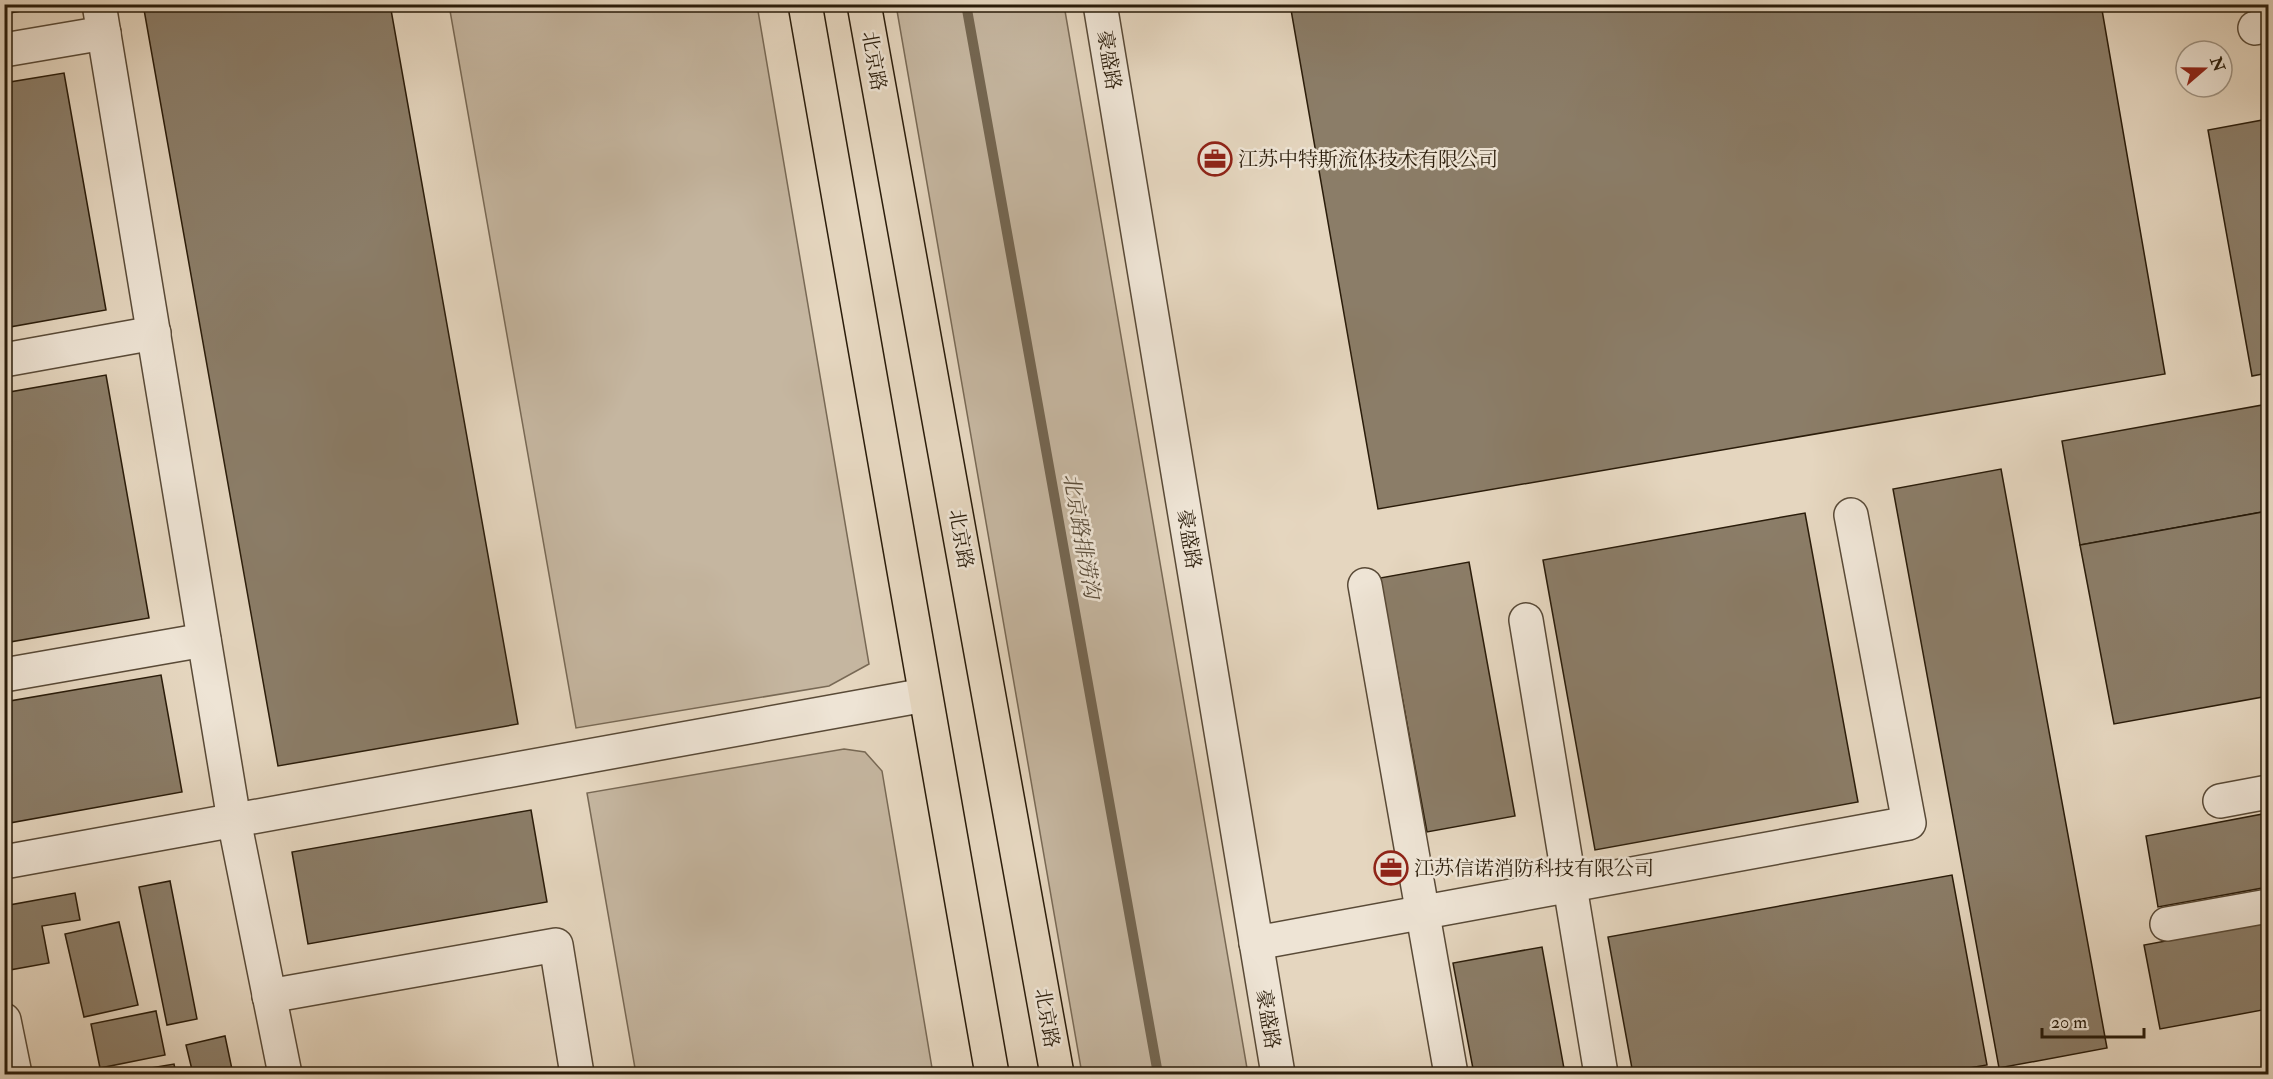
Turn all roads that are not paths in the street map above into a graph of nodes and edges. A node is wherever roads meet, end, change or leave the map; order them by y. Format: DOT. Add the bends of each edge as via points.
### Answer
graph roads {
  1 [pos="805,4"];
  2 [pos="864,4"];
  3 [pos="1100,4"];
  4 [pos="101,19"];
  5 [pos="4,50"];
  6 [pos="154,333"];
  7 [pos="4,360"];
  8 [pos="1851,514"];
  9 [pos="1365,585"];
  10 [pos="1526,620"];
  11 [pos="204,640"];
  12 [pos="4,675"];
  13 [pos="925,695"];
  14 [pos="2268,792"];
  15 [pos="2220,801"];
  16 [pos="234,820"];
  17 [pos="4,862"];
  18 [pos="1570,885"];
  19 [pos="2268,906"];
  20 [pos="1422,912"];
  21 [pos="2167,924"];
  22 [pos="1256,943"];
  23 [pos="269,996"];
  24 [pos="4,1020"];
  25 [pos="15,1074"];
  26 [pos="285,1074"];
  27 [pos="577,1074"];
  28 [pos="992,1074"];
  29 [pos="1057,1074"];
  30 [pos="1278,1074"];
  31 [pos="1451,1074"];
  32 [pos="1601,1074"];
  1 -- 13 [label="main road"];
  2 -- 29 [label="main road, 北京路"];
  3 -- 22 [label="lane, 豪盛路"];
  4 -- 5 [label="lane"];
  4 -- 6 [label="lane"];
  6 -- 7 [label="lane"];
  6 -- 11 [label="lane"];
  8 -- 18 [label="lane" via="1909,823"];
  9 -- 20 [label="lane"];
  10 -- 18 [label="lane"];
  11 -- 12 [label="lane"];
  11 -- 16 [label="lane"];
  13 -- 16 [label="lane"];
  13 -- 28 [label="main road"];
  14 -- 15 [label="lane"];
  16 -- 17 [label="lane"];
  16 -- 23 [label="lane"];
  18 -- 20 [label="lane"];
  18 -- 32 [label="lane"];
  19 -- 21 [label="lane"];
  20 -- 22 [label="lane"];
  20 -- 31 [label="lane"];
  22 -- 30 [label="lane, 豪盛路"];
  23 -- 26 [label="lane"];
  23 -- 27 [label="lane" via="556,945"];
  24 -- 25 [label="lane"];
}
